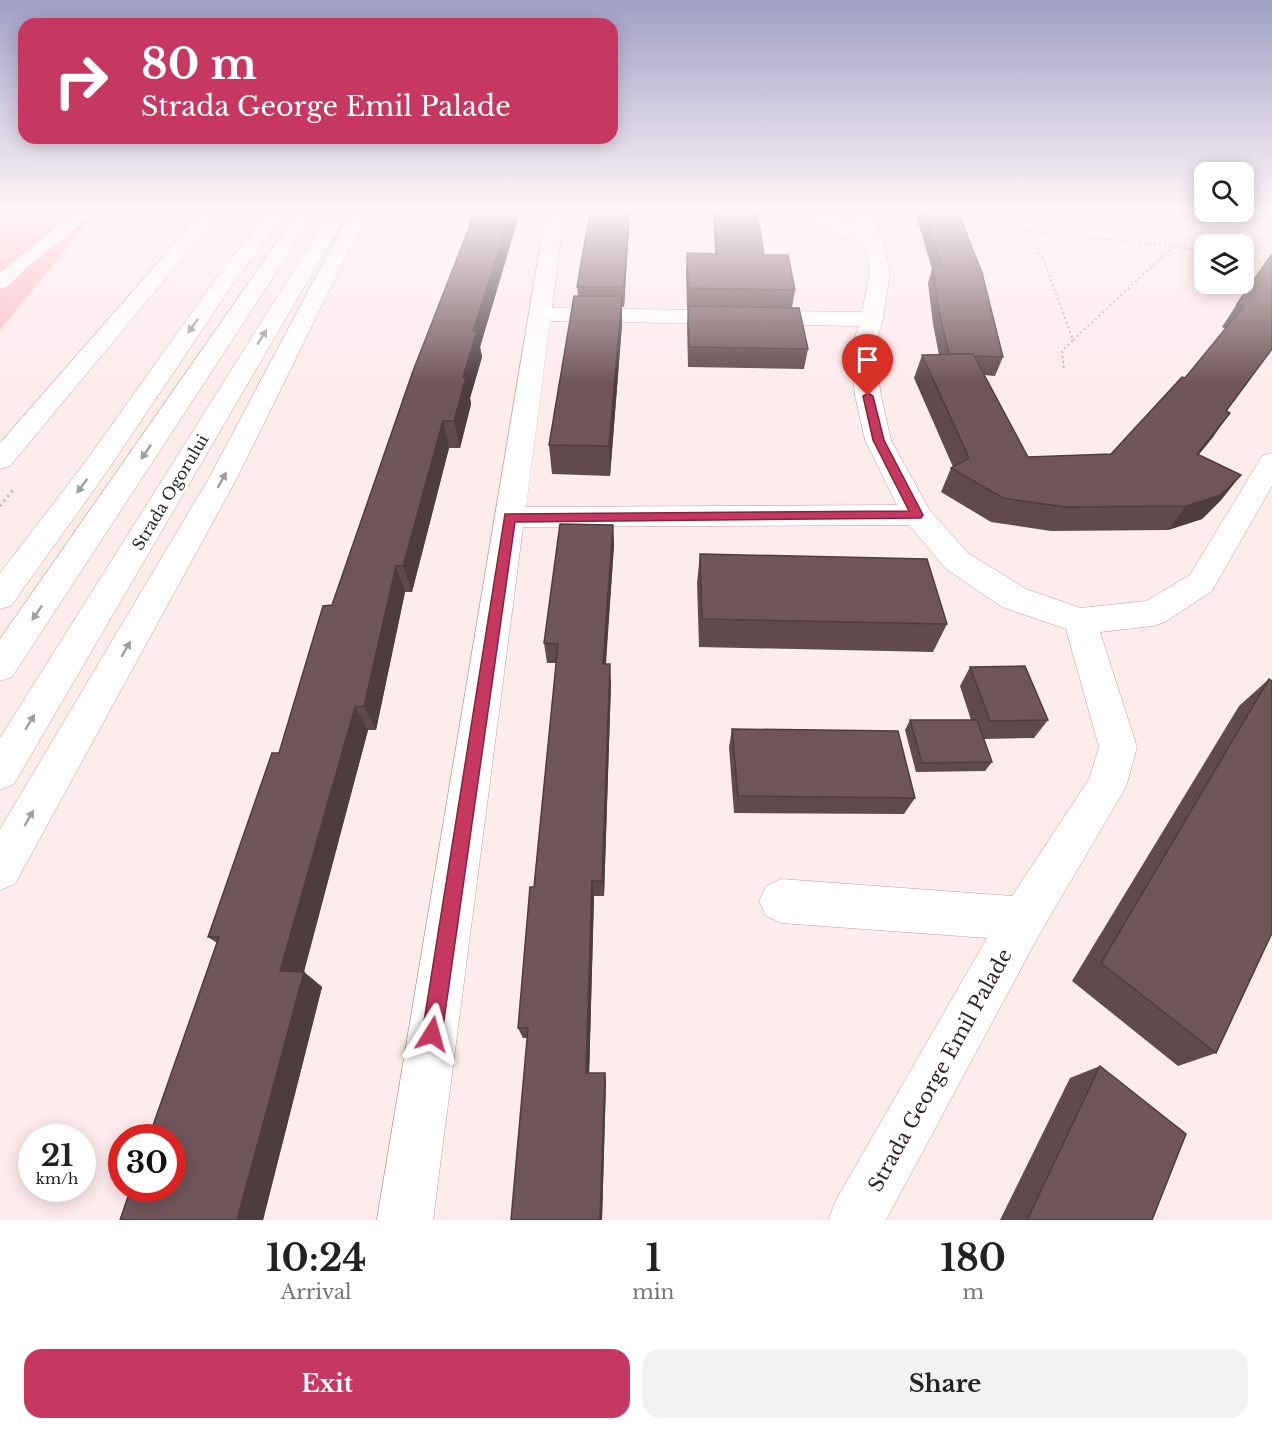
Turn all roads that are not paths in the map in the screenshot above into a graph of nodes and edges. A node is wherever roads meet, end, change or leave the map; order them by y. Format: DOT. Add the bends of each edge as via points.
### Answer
graph roads {
  1 [pos="15,269"];
  2 [pos="163,269"];
  3 [pos="233,269"];
  4 [pos="269,269"];
  5 [pos="305,269"];
  6 [pos="330,269"];
  7 [pos="546,269"];
  8 [pos="879,269"];
  9 [pos="0,283"];
  10 [pos="539,314"];
  11 [pos="872,319"];
  12 [pos="0,460"];
  13 [pos="1272,462"];
  14 [pos="917,515"];
  15 [pos="509,517"];
  16 [pos="0,597"];
  17 [pos="1080,621"];
  18 [pos="0,667"];
  19 [pos="0,772"];
  20 [pos="0,869"];
  21 [pos="781,902"];
  22 [pos="1023,919"];
  23 [pos="405,1220"];
  24 [pos="856,1220"];
  1 -- 9 [label="main road"];
  2 -- 12 [label="main road"];
  3 -- 16 [label="main road, one-way"];
  4 -- 18 [label="main road, one-way"];
  19 -- 5 [label="main road, Strada Ogorului, one-way"];
  20 -- 6 [label="main road, one-way" via="223,478"];
  7 -- 10 [label="main road"];
  8 -- 11 [label="main road"];
  10 -- 11 [label="main road"];
  10 -- 15 [label="main road"];
  11 -- 14 [label="main road" via="862,350 868,396 879,440"];
  13 -- 17 [label="main road" via="1201,583 1153,613"];
  14 -- 15 [label="main road"];
  14 -- 17 [label="main road" via="957,561 1014,598"];
  15 -- 23 [label="main road"];
  17 -- 22 [label="main road, Strada George Emil Palade" via="1118,747 1106,787"];
  21 -- 22 [label="main road"];
  22 -- 24 [label="main road, Strada George Emil Palade"];
}
